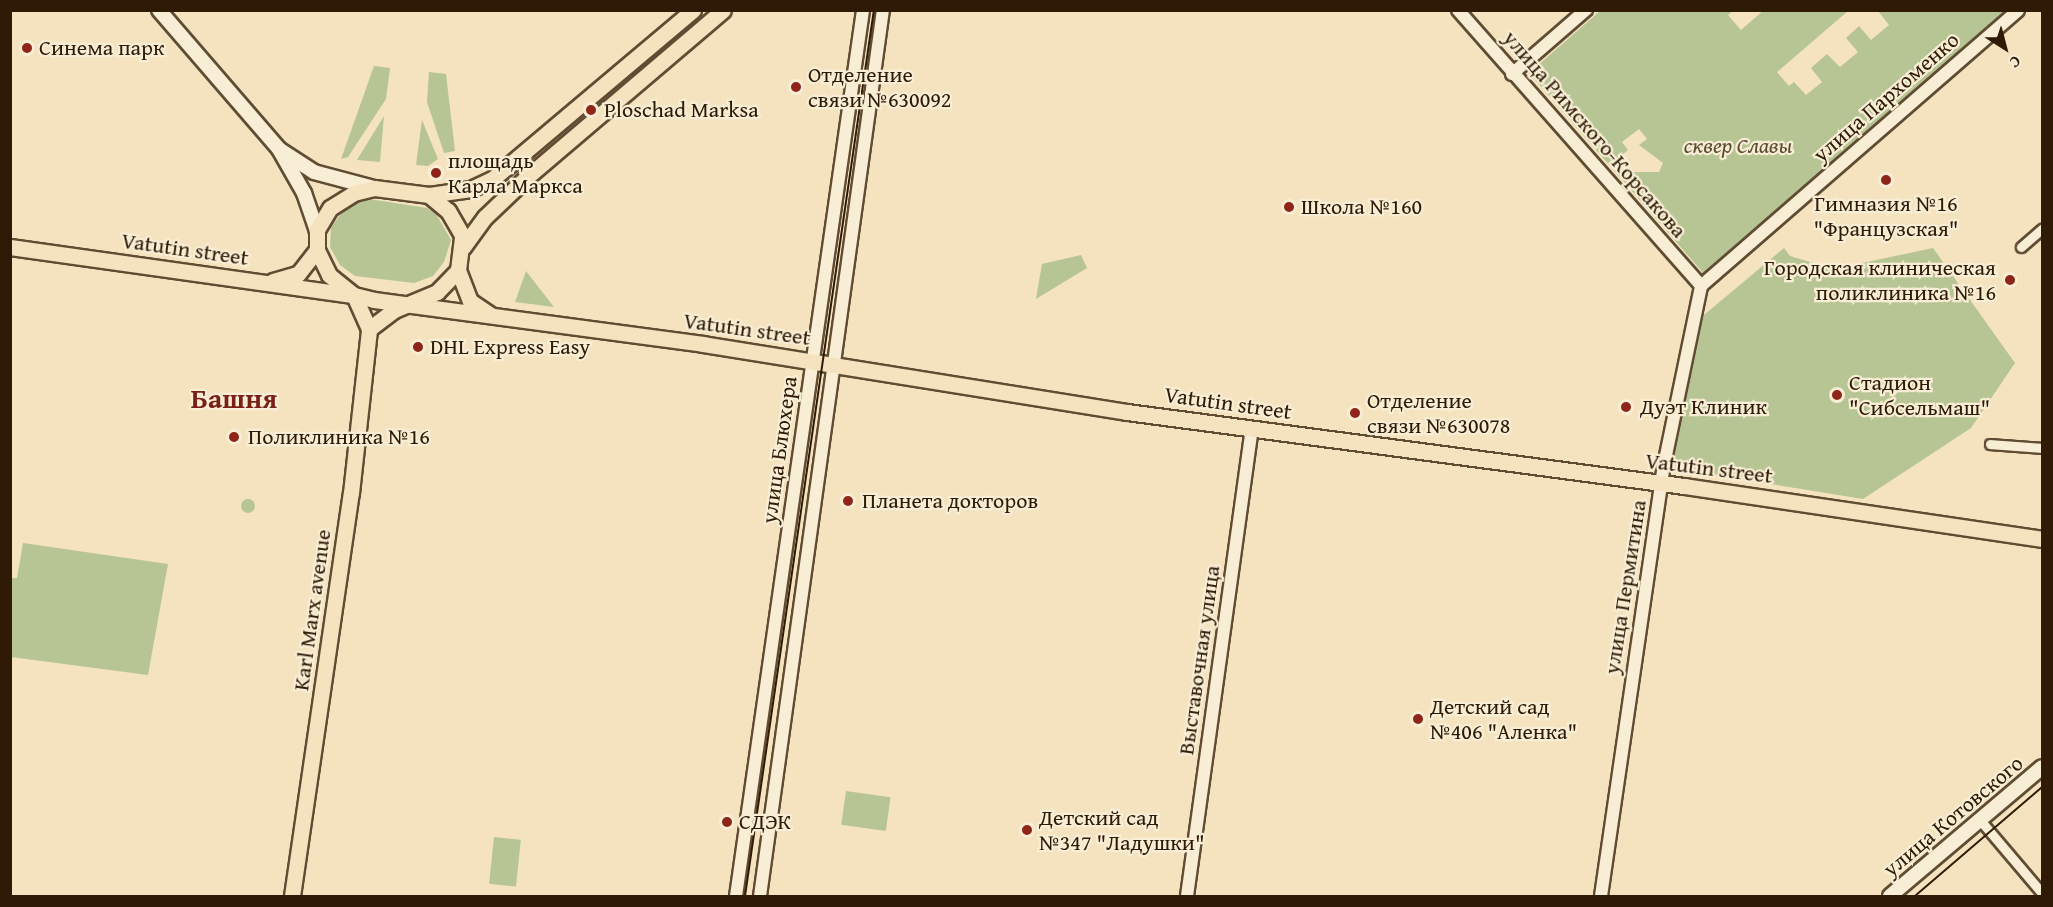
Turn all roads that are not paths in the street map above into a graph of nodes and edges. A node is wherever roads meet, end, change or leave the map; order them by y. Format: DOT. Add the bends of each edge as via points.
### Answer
graph roads {
  1 [pos="159,10"];
  2 [pos="693,10"];
  3 [pos="723,10"];
  4 [pos="863,10"];
  5 [pos="884,10"];
  6 [pos="1458,10"];
  7 [pos="1586,10"];
  8 [pos="2018,10"];
  9 [pos="1512,74"];
  10 [pos="279,149"];
  11 [pos="374,188"];
  12 [pos="429,195"];
  13 [pos="317,230"];
  14 [pos="2043,230"];
  15 [pos="463,247"];
  16 [pos="10,248"];
  17 [pos="2021,248"];
  18 [pos="317,250"];
  19 [pos="458,270"];
  20 [pos="265,282"];
  21 [pos="1701,285"];
  22 [pos="354,295"];
  23 [pos="408,305"];
  24 [pos="499,319"];
  25 [pos="369,329"];
  26 [pos="813,361"];
  27 [pos="836,364"];
  28 [pos="1252,430"];
  29 [pos="1990,444"];
  30 [pos="2043,448"];
  31 [pos="1662,484"];
  32 [pos="2043,539"];
  33 [pos="2043,767"];
  34 [pos="1980,820"];
  35 [pos="2043,893"];
  36 [pos="292,897"];
  37 [pos="736,897"];
  38 [pos="760,897"];
  39 [pos="1187,897"];
  40 [pos="1601,897"];
  41 [pos="1890,897"];
  1 -- 10 [label="main road"];
  2 -- 12 [label="main road" via="492,179 471,189"];
  3 -- 15 [label="main road" via="527,177 485,218"];
  4 -- 26 [label="street, улица Блюхера"];
  5 -- 27 [label="street, улица Блюхера"];
  6 -- 9 [label="street, улица Римского-Корсакова"];
  7 -- 9 [label="street"];
  8 -- 21 [label="street, улица Пархоменко"];
  9 -- 21 [label="street, улица Римского-Корсакова"];
  10 -- 11 [label="main road" via="314,171"];
  10 -- 13 [label="main road" via="304,193"];
  11 -- 12 [label="main road"];
  11 -- 13 [label="main road" via="354,193 330,208"];
  12 -- 15 [label="main road" via="448,211 462,235"];
  13 -- 18 [label="main road"];
  14 -- 17 [label="street"];
  15 -- 19 [label="main road"];
  16 -- 20 [label="main road, Vatutin street"];
  18 -- 20 [label="main road" via="298,274"];
  18 -- 22 [label="main road" via="329,275"];
  19 -- 23 [label="main road" via="437,292"];
  19 -- 24 [label="main road" via="471,301"];
  20 -- 22 [label="main road, Vatutin street"];
  21 -- 31 [label="street, улица Пермитина"];
  22 -- 23 [label="main road"];
  22 -- 25 [label="main road"];
  23 -- 24 [label="main road, Vatutin street"];
  23 -- 25 [label="main road" via="379,319"];
  24 -- 26 [label="main road, Vatutin street"];
  25 -- 36 [label="main road, Karl Marx avenue" via="351,493"];
  26 -- 27 [label="main road, Vatutin street"];
  26 -- 37 [label="street, улица Блюхера"];
  27 -- 28 [label="main road, Vatutin street"];
  27 -- 38 [label="street, улица Блюхера"];
  28 -- 31 [label="main road, Vatutin street"];
  28 -- 39 [label="street, Выставочная улица"];
  29 -- 30 [label="street"];
  31 -- 32 [label="main road, Vatutin street"];
  31 -- 40 [label="street, улица Пермитина"];
  33 -- 34 [label="main road, улица Котовского"];
  34 -- 35 [label="street"];
  34 -- 41 [label="main road, улица Котовского"];
}
